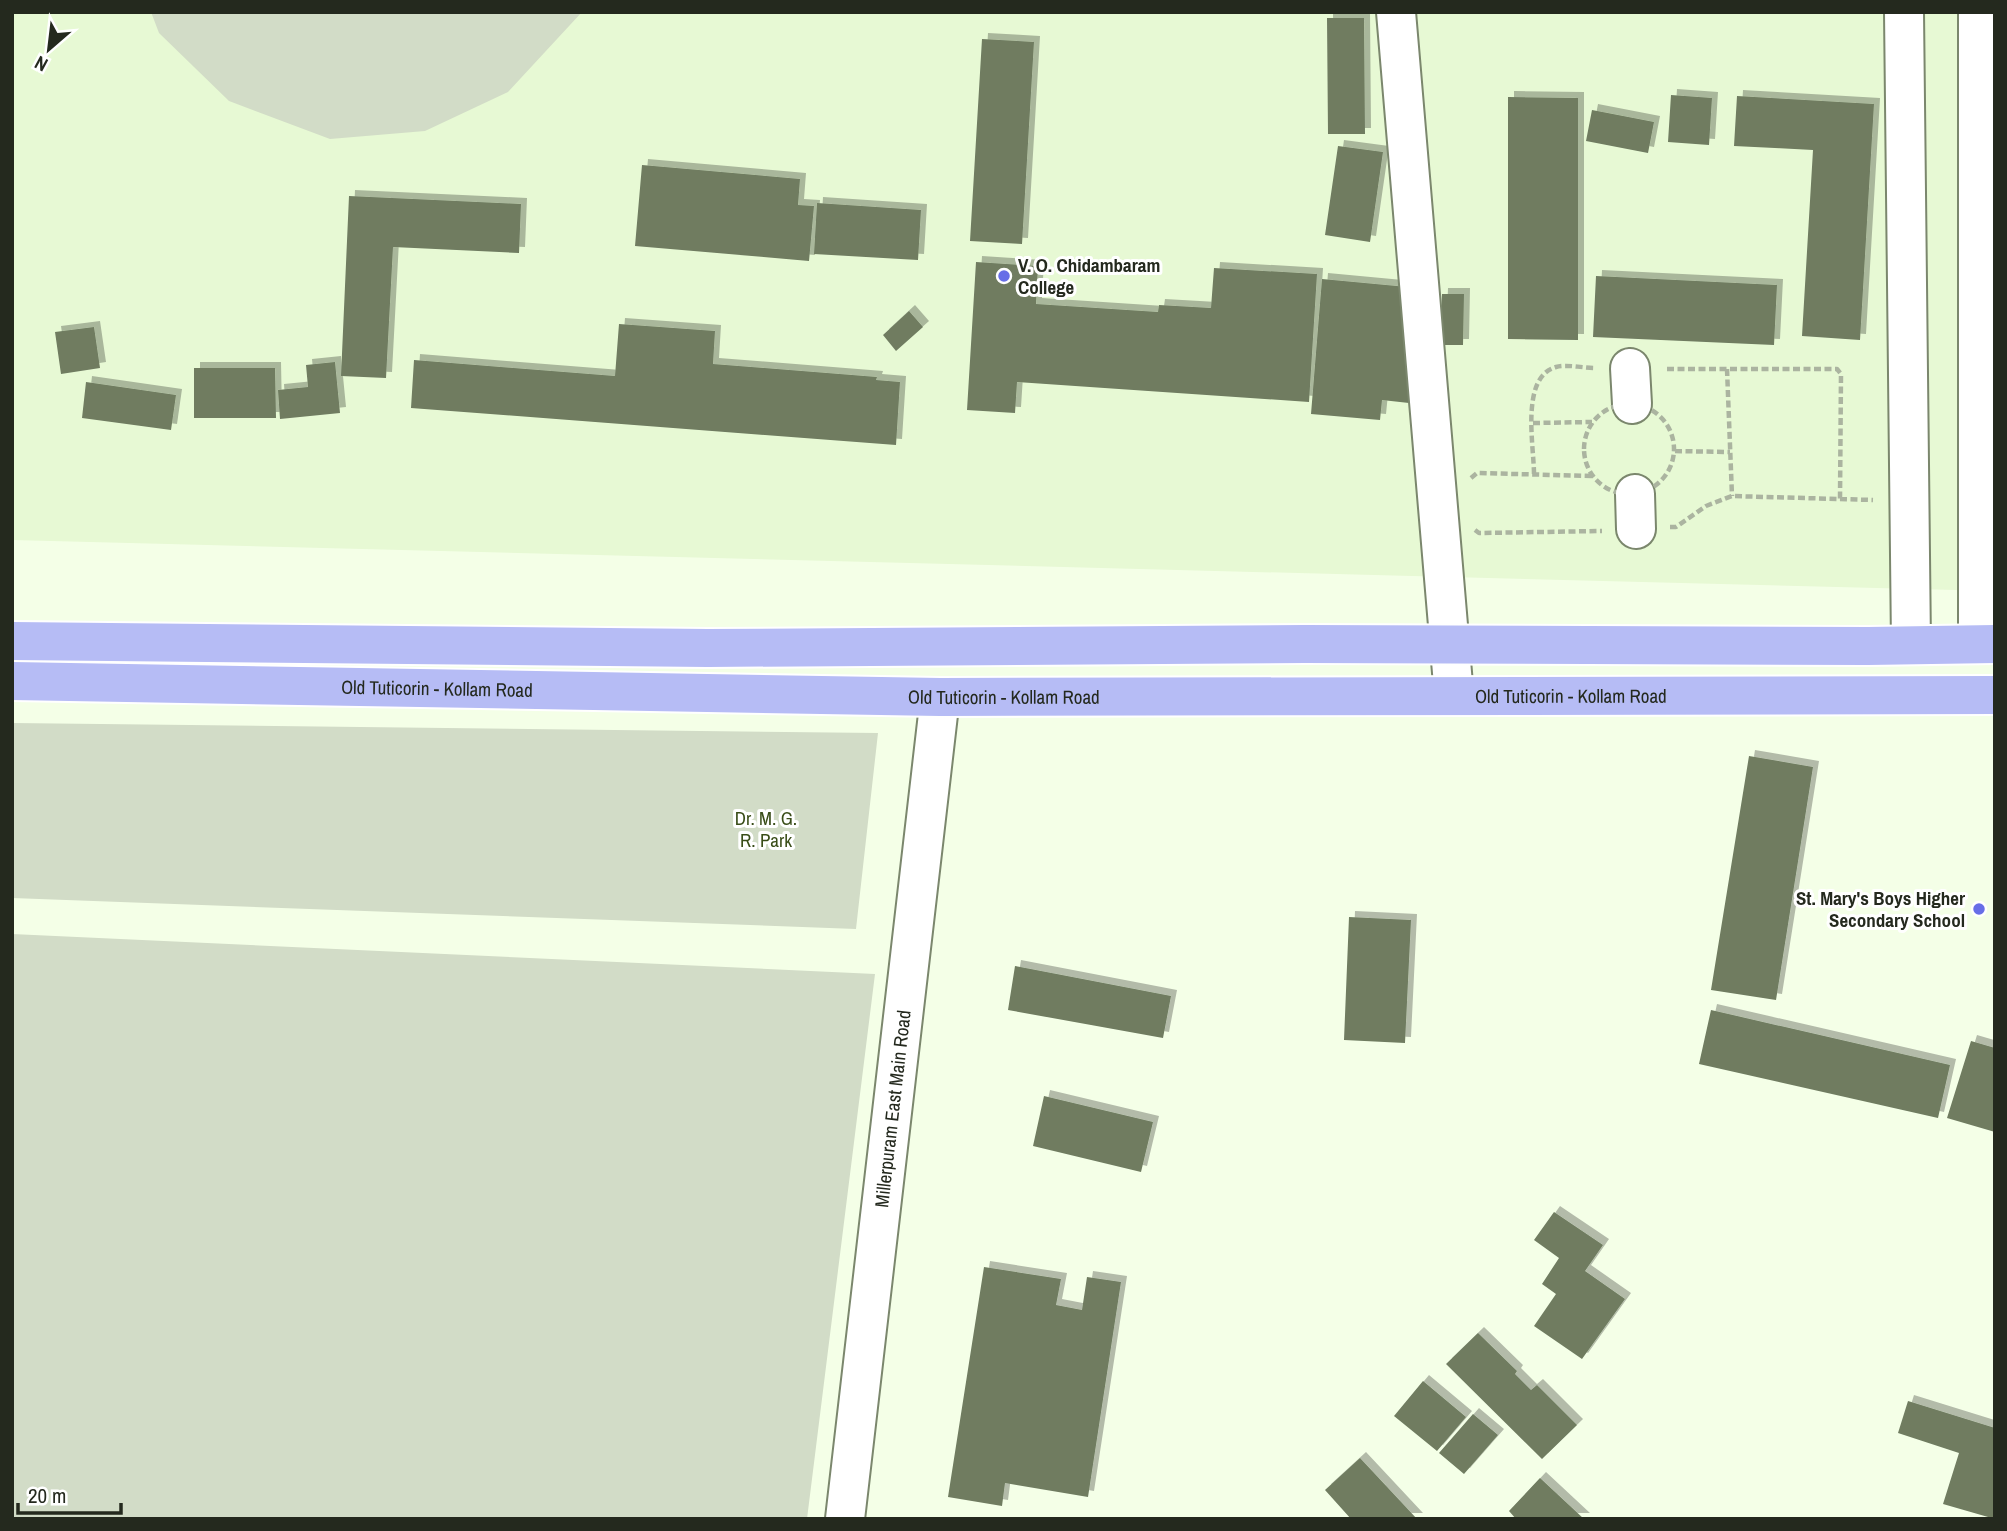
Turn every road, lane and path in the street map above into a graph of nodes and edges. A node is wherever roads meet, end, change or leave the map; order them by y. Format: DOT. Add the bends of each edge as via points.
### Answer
graph roads {
  1 [pos="1396,12"];
  2 [pos="1904,12"];
  3 [pos="1979,12"];
  4 [pos="1727,369"];
  5 [pos="1631,386"];
  6 [pos="1593,422"];
  7 [pos="1533,423"];
  8 [pos="1675,451"];
  9 [pos="1730,452"];
  10 [pos="1534,474"];
  11 [pos="1732,496"];
  12 [pos="1840,499"];
  13 [pos="12,640"];
  14 [pos="1449,644"];
  15 [pos="1986,644"];
  16 [pos="1911,645"];
  17 [pos="12,681"];
  18 [pos="1995,695"];
  19 [pos="1454,696"];
  20 [pos="940,697"];
  21 [pos="845,1519"];
  1 -- 14 [label="street"];
  2 -- 16 [label="street"];
  3 -- 15 [label="street"];
  4 -- 5 [label="path"];
  4 -- 9 [label="path"];
  4 -- 12 [label="path" via="1836,369 1841,374"];
  5 -- 6 [label="path" via="1623,403"];
  5 -- 7 [label="path" via="1555,367 1535,384"];
  5 -- 8 [label="path" via="1640,404 1666,421"];
  6 -- 7 [label="path"];
  6 -- 8 [label="path" via="1583,446 1586,462 1593,476 1619,493 1635,512 1650,489 1663,480"];
  7 -- 10 [label="path"];
  8 -- 9 [label="path"];
  9 -- 11 [label="path"];
  13 -- 14 [label="main road" via="708,648"];
  14 -- 16 [label="main road"];
  14 -- 19 [label="street"];
  15 -- 16 [label="main road"];
  17 -- 20 [label="main road, Old Tuticorin - Kollam Road"];
  18 -- 19 [label="main road, Old Tuticorin - Kollam Road"];
  19 -- 20 [label="main road, Old Tuticorin - Kollam Road"];
  20 -- 21 [label="street, Millerpuram East Main Road"];
}
